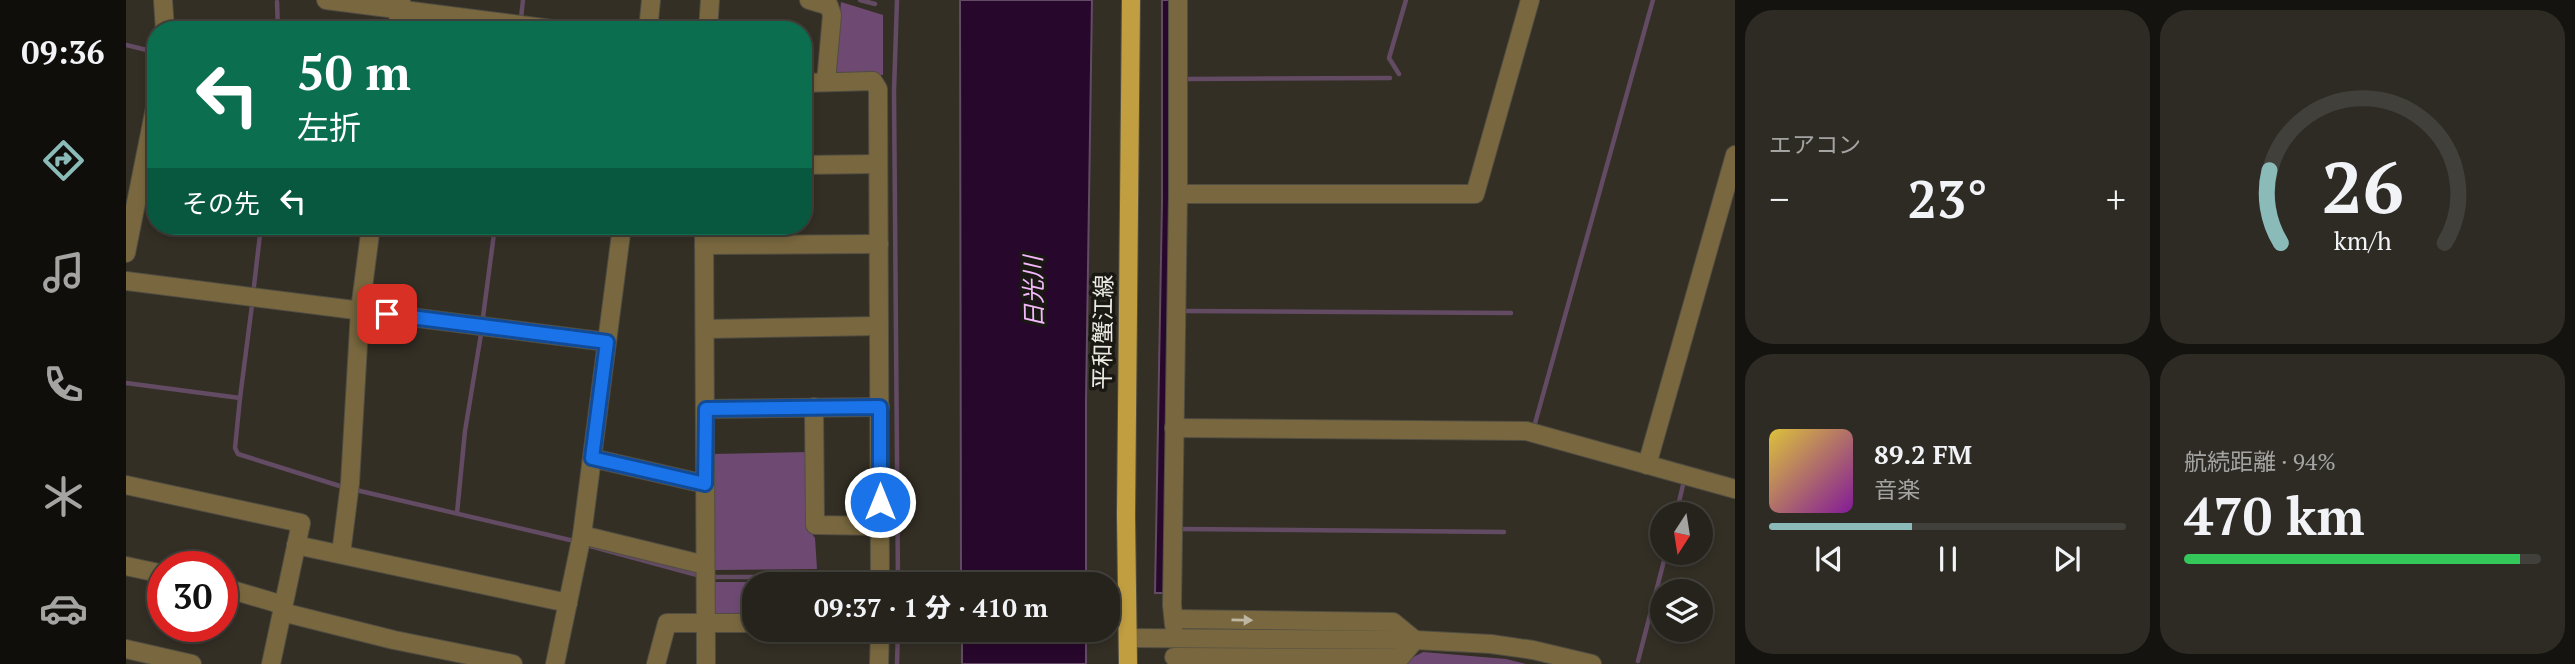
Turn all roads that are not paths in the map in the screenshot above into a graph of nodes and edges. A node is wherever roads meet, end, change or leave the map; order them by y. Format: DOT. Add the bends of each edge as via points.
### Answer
graph roads {
  1 [pos="163,0"];
  2 [pos="326,0"];
  3 [pos="651,0"];
  4 [pos="710,0"];
  5 [pos="809,0"];
  6 [pos="1131,0"];
  7 [pos="1178,0"];
  8 [pos="1530,0"];
  9 [pos="400,5"];
  10 [pos="164,21"];
  11 [pos="502,21"];
  12 [pos="649,21"];
  13 [pos="709,21"];
  14 [pos="826,82"];
  15 [pos="812,83"];
  16 [pos="147,148"];
  17 [pos="1735,155"];
  18 [pos="878,164"];
  19 [pos="812,165"];
  20 [pos="1178,194"];
  21 [pos="371,235"];
  22 [pos="621,235"];
  23 [pos="704,235"];
  24 [pos="879,244"];
  25 [pos="704,245"];
  26 [pos="126,253"];
  27 [pos="126,281"];
  28 [pos="359,310"];
  29 [pos="879,326"];
  30 [pos="705,329"];
  31 [pos="607,342"];
  32 [pos="814,407"];
  33 [pos="880,407"];
  34 [pos="706,409"];
  35 [pos="1174,428"];
  36 [pos="592,458"];
  37 [pos="1647,465"];
  38 [pos="705,484"];
  39 [pos="126,485"];
  40 [pos="1735,489"];
  41 [pos="880,526"];
  42 [pos="582,535"];
  43 [pos="296,545"];
  44 [pos="341,554"];
  45 [pos="705,565"];
  46 [pos="126,566"];
  47 [pos="147,571"];
  48 [pos="880,572"];
  49 [pos="238,593"];
  50 [pos="568,603"];
  51 [pos="283,609"];
  52 [pos="742,623"];
  53 [pos="706,624"];
  54 [pos="1128,638"];
  55 [pos="1415,640"];
  56 [pos="880,642"];
  57 [pos="126,649"];
  58 [pos="1174,658"];
  59 [pos="192,664"];
  60 [pos="271,664"];
  61 [pos="513,664"];
  62 [pos="555,664"];
  63 [pos="656,664"];
  64 [pos="706,664"];
  65 [pos="879,664"];
  66 [pos="1128,664"];
  67 [pos="1592,664"];
  1 -- 10 [label="street"];
  2 -- 9 [label="street"];
  3 -- 12 [label="street"];
  4 -- 13 [label="street"];
  5 -- 14 [label="street" via="829,5 832,15"];
  6 -- 54 [label="main road, 平和蟹江線"];
  7 -- 20 [label="street"];
  8 -- 20 [label="street" via="1475,194"];
  9 -- 11 [label="street"];
  14 -- 15 [label="street"];
  14 -- 18 [label="street" via="873,81 878,89"];
  16 -- 26 [label="street"];
  17 -- 37 [label="street"];
  18 -- 19 [label="street"];
  18 -- 24 [label="street"];
  20 -- 35 [label="street"];
  21 -- 28 [label="street"];
  22 -- 31 [label="street"];
  23 -- 25 [label="street"];
  24 -- 25 [label="street"];
  24 -- 29 [label="street"];
  25 -- 30 [label="street"];
  27 -- 28 [label="street"];
  28 -- 31 [label="street"];
  28 -- 44 [label="street" via="351,483"];
  29 -- 30 [label="street"];
  29 -- 33 [label="street"];
  30 -- 34 [label="street"];
  31 -- 36 [label="street"];
  32 -- 33 [label="street"];
  32 -- 34 [label="street"];
  32 -- 41 [label="street" via="815,525"];
  33 -- 41 [label="street"];
  34 -- 38 [label="street"];
  35 -- 37 [label="street" via="1526,431"];
  35 -- 55 [label="street, one-way" via="1174,622 1393,622"];
  36 -- 38 [label="street"];
  36 -- 42 [label="street"];
  37 -- 40 [label="street"];
  38 -- 45 [label="street"];
  39 -- 43 [label="street" via="301,523"];
  41 -- 48 [label="street"];
  42 -- 45 [label="street"];
  42 -- 50 [label="street"];
  43 -- 44 [label="street"];
  43 -- 51 [label="street"];
  44 -- 50 [label="street"];
  45 -- 53 [label="street"];
  46 -- 47 [label="street"];
  49 -- 51 [label="street"];
  50 -- 62 [label="street"];
  51 -- 60 [label="street"];
  51 -- 61 [label="street" via="394,640"];
  52 -- 53 [label="street"];
  53 -- 63 [label="street" via="667,623"];
  53 -- 64 [label="street"];
  54 -- 55 [label="street"];
  54 -- 66 [label="main road, 平和蟹江線"];
  55 -- 58 [label="street" via="1400,658"];
  55 -- 67 [label="street" via="1502,646"];
  56 -- 65 [label="street"];
  57 -- 59 [label="street"];
}
